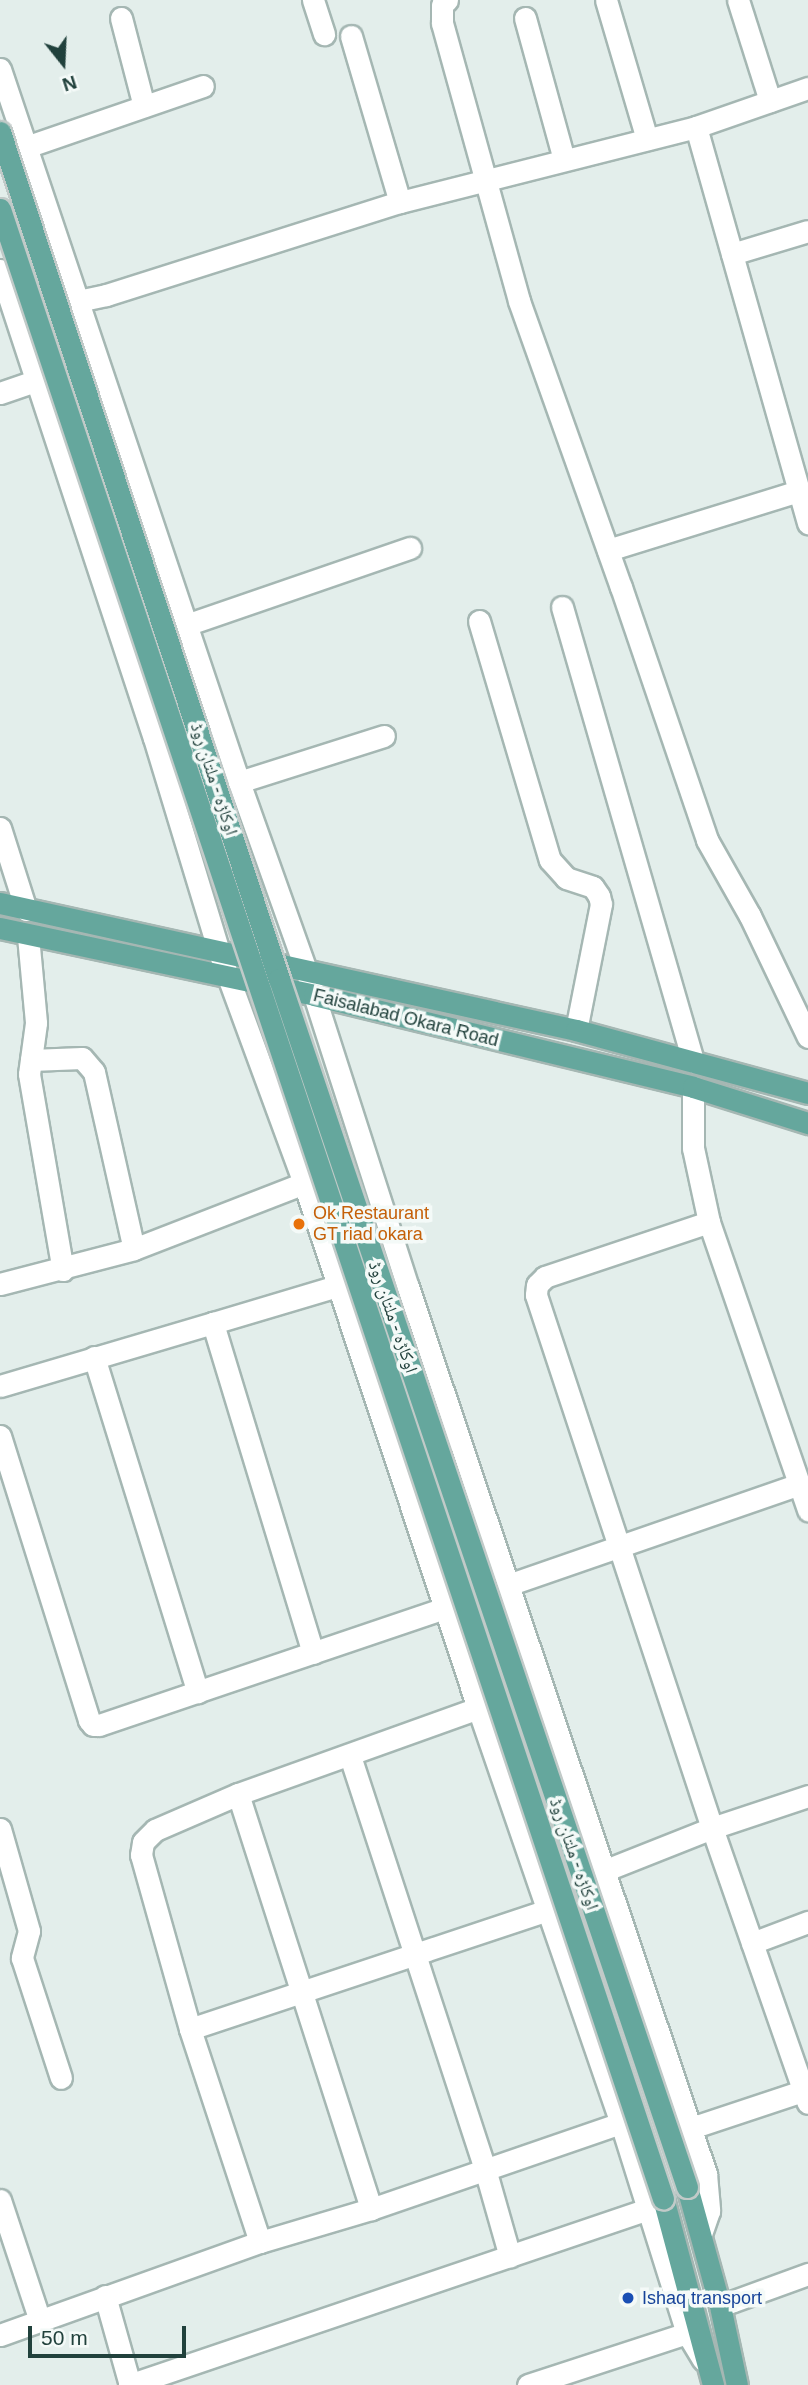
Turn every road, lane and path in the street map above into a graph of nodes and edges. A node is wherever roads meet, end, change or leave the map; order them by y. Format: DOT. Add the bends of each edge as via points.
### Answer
graph roads {
  1 [pos="313,0"];
  2 [pos="447,0"];
  3 [pos="606,0"];
  4 [pos="738,0"];
  5 [pos="121,18"];
  6 [pos="525,18"];
  7 [pos="324,34"];
  8 [pos="351,36"];
  9 [pos="0,69"];
  10 [pos="203,86"];
  11 [pos="808,89"];
  12 [pos="770,101"];
  13 [pos="144,106"];
  14 [pos="696,127"];
  15 [pos="0,132"];
  16 [pos="648,139"];
  17 [pos="26,147"];
  18 [pos="564,160"];
  19 [pos="486,180"];
  20 [pos="400,202"];
  21 [pos="0,209"];
  22 [pos="808,231"];
  23 [pos="732,254"];
  24 [pos="0,270"];
  25 [pos="4,294"];
  26 [pos="78,301"];
  27 [pos="35,381"];
  28 [pos="0,393"];
  29 [pos="799,491"];
  30 [pos="808,524"];
  31 [pos="410,548"];
  32 [pos="608,550"];
  33 [pos="562,607"];
  34 [pos="479,621"];
  35 [pos="186,625"];
  36 [pos="384,736"];
  37 [pos="239,782"];
  38 [pos="0,828"];
  39 [pos="0,902"];
  40 [pos="26,910"];
  41 [pos="0,928"];
  42 [pos="28,936"];
  43 [pos="219,952"];
  44 [pos="306,970"];
  45 [pos="228,977"];
  46 [pos="314,995"];
  47 [pos="576,1030"];
  48 [pos="808,1037"];
  49 [pos="31,1060"];
  50 [pos="693,1061"];
  51 [pos="693,1087"];
  52 [pos="808,1093"];
  53 [pos="808,1123"];
  54 [pos="303,1183"];
  55 [pos="709,1222"];
  56 [pos="134,1249"];
  57 [pos="63,1270"];
  58 [pos="0,1284"];
  59 [pos="337,1286"];
  60 [pos="213,1323"];
  61 [pos="93,1357"];
  62 [pos="0,1386"];
  63 [pos="0,1436"];
  64 [pos="799,1485"];
  65 [pos="808,1510"];
  66 [pos="618,1547"];
  67 [pos="508,1585"];
  68 [pos="445,1608"];
  69 [pos="313,1653"];
  70 [pos="198,1692"];
  71 [pos="478,1707"];
  72 [pos="350,1756"];
  73 [pos="238,1794"];
  74 [pos="808,1796"];
  75 [pos="712,1828"];
  76 [pos="0,1829"];
  77 [pos="606,1870"];
  78 [pos="7,1873"];
  79 [pos="548,1910"];
  80 [pos="808,1922"];
  81 [pos="752,1943"];
  82 [pos="415,1954"];
  83 [pos="301,1992"];
  84 [pos="190,2029"];
  85 [pos="61,2078"];
  86 [pos="807,2094"];
  87 [pos="621,2123"];
  88 [pos="691,2128"];
  89 [pos="485,2169"];
  90 [pos="0,2200"];
  91 [pos="655,2204"];
  92 [pos="371,2208"];
  93 [pos="701,2234"];
  94 [pos="260,2242"];
  95 [pos="510,2257"];
  96 [pos="808,2274"];
  97 [pos="106,2296"];
  98 [pos="720,2306"];
  99 [pos="40,2321"];
  100 [pos="687,2333"];
  101 [pos="0,2335"];
  102 [pos="712,2378"];
  103 [pos="129,2385"];
  104 [pos="528,2385"];
  105 [pos="737,2385"];
  1 -- 7 [label="street"];
  2 -- 19 [label="street" via="442,5 442,23"];
  3 -- 16 [label="street"];
  4 -- 12 [label="street"];
  5 -- 13 [label="street"];
  6 -- 18 [label="street"];
  8 -- 20 [label="street"];
  9 -- 17 [label="street"];
  10 -- 13 [label="street"];
  11 -- 12 [label="street"];
  12 -- 14 [label="street"];
  13 -- 17 [label="street"];
  14 -- 16 [label="street"];
  14 -- 23 [label="street"];
  15 -- 93 [label="main road, اوکاڑہ - ملتان روڈ, bridge"];
  16 -- 18 [label="street"];
  17 -- 26 [label="street"];
  18 -- 19 [label="street"];
  19 -- 20 [label="street"];
  19 -- 32 [label="street" via="519,302"];
  20 -- 26 [label="street"];
  21 -- 91 [label="main road, اوکاڑہ - ملتان روڈ, bridge"];
  22 -- 23 [label="street"];
  23 -- 29 [label="street"];
  24 -- 25 [label="street"];
  25 -- 27 [label="street"];
  26 -- 35 [label="street"];
  27 -- 28 [label="street"];
  27 -- 43 [label="street"];
  29 -- 30 [label="street"];
  29 -- 32 [label="street"];
  31 -- 35 [label="street"];
  32 -- 48 [label="street" via="707,840 750,916"];
  33 -- 50 [label="street"];
  34 -- 47 [label="street" via="550,860 565,878 593,887 601,904"];
  35 -- 37 [label="street"];
  36 -- 37 [label="street"];
  37 -- 44 [label="street"];
  38 -- 40 [label="street"];
  39 -- 40 [label="main road, Faisalabad Okara Road"];
  40 -- 43 [label="main road, Faisalabad Okara Road"];
  41 -- 42 [label="main road, Faisalabad Okara Road"];
  42 -- 45 [label="main road, Faisalabad Okara Road"];
  42 -- 49 [label="street" via="36,1023"];
  43 -- 44 [label="main road, Faisalabad Okara Road"];
  43 -- 45 [label="street"];
  44 -- 46 [label="street"];
  44 -- 47 [label="main road, Faisalabad Okara Road"];
  45 -- 46 [label="main road, Faisalabad Okara Road"];
  45 -- 54 [label="street"];
  46 -- 51 [label="main road, Faisalabad Okara Road"];
  46 -- 67 [label="street"];
  47 -- 50 [label="main road, Faisalabad Okara Road"];
  49 -- 56 [label="street" via="82,1058 94,1072"];
  49 -- 57 [label="street" via="29,1074"];
  50 -- 52 [label="main road, Faisalabad Okara Road"];
  51 -- 53 [label="main road, Faisalabad Okara Road"];
  51 -- 55 [label="street" via="693,1148"];
  54 -- 56 [label="street"];
  54 -- 59 [label="street"];
  55 -- 64 [label="street"];
  55 -- 66 [label="street" via="545,1277 537,1285 536,1295"];
  56 -- 57 [label="street"];
  57 -- 58 [label="street"];
  59 -- 60 [label="street"];
  59 -- 68 [label="street"];
  60 -- 61 [label="street"];
  60 -- 69 [label="street"];
  61 -- 62 [label="street"];
  61 -- 70 [label="street"];
  63 -- 70 [label="street" via="89,1720 99,1725"];
  64 -- 65 [label="street"];
  64 -- 66 [label="street"];
  66 -- 67 [label="street"];
  66 -- 75 [label="street"];
  67 -- 77 [label="street"];
  68 -- 69 [label="street"];
  68 -- 71 [label="street"];
  69 -- 70 [label="street"];
  71 -- 72 [label="street"];
  71 -- 79 [label="street"];
  72 -- 73 [label="street"];
  72 -- 82 [label="street"];
  73 -- 83 [label="street"];
  73 -- 84 [label="street" via="155,1830 143,1842 141,1855"];
  74 -- 75 [label="street"];
  75 -- 77 [label="street"];
  75 -- 81 [label="street"];
  76 -- 78 [label="street"];
  77 -- 88 [label="street"];
  78 -- 85 [label="street" via="29,1931 22,1958"];
  79 -- 82 [label="street"];
  79 -- 87 [label="street"];
  80 -- 81 [label="street"];
  81 -- 86 [label="street"];
  82 -- 83 [label="street"];
  82 -- 89 [label="street"];
  83 -- 84 [label="street"];
  83 -- 92 [label="street"];
  84 -- 94 [label="street"];
  86 -- 88 [label="street"];
  87 -- 89 [label="street"];
  87 -- 91 [label="street"];
  88 -- 93 [label="street" via="708,2187 709,2211"];
  89 -- 92 [label="street"];
  89 -- 95 [label="street"];
  90 -- 99 [label="street"];
  91 -- 95 [label="street"];
  91 -- 100 [label="street"];
  91 -- 102 [label="main road, اوکاڑہ - ملتان روڈ"];
  92 -- 94 [label="street"];
  93 -- 98 [label="main road, اوکاڑہ - ملتان روڈ"];
  94 -- 97 [label="street"];
  95 -- 103 [label="street"];
  96 -- 98 [label="street"];
  97 -- 99 [label="street"];
  97 -- 103 [label="street"];
  98 -- 105 [label="main road, اوکاڑہ - ملتان روڈ"];
  99 -- 101 [label="street"];
  100 -- 102 [label="street"];
  100 -- 104 [label="street"];
}
